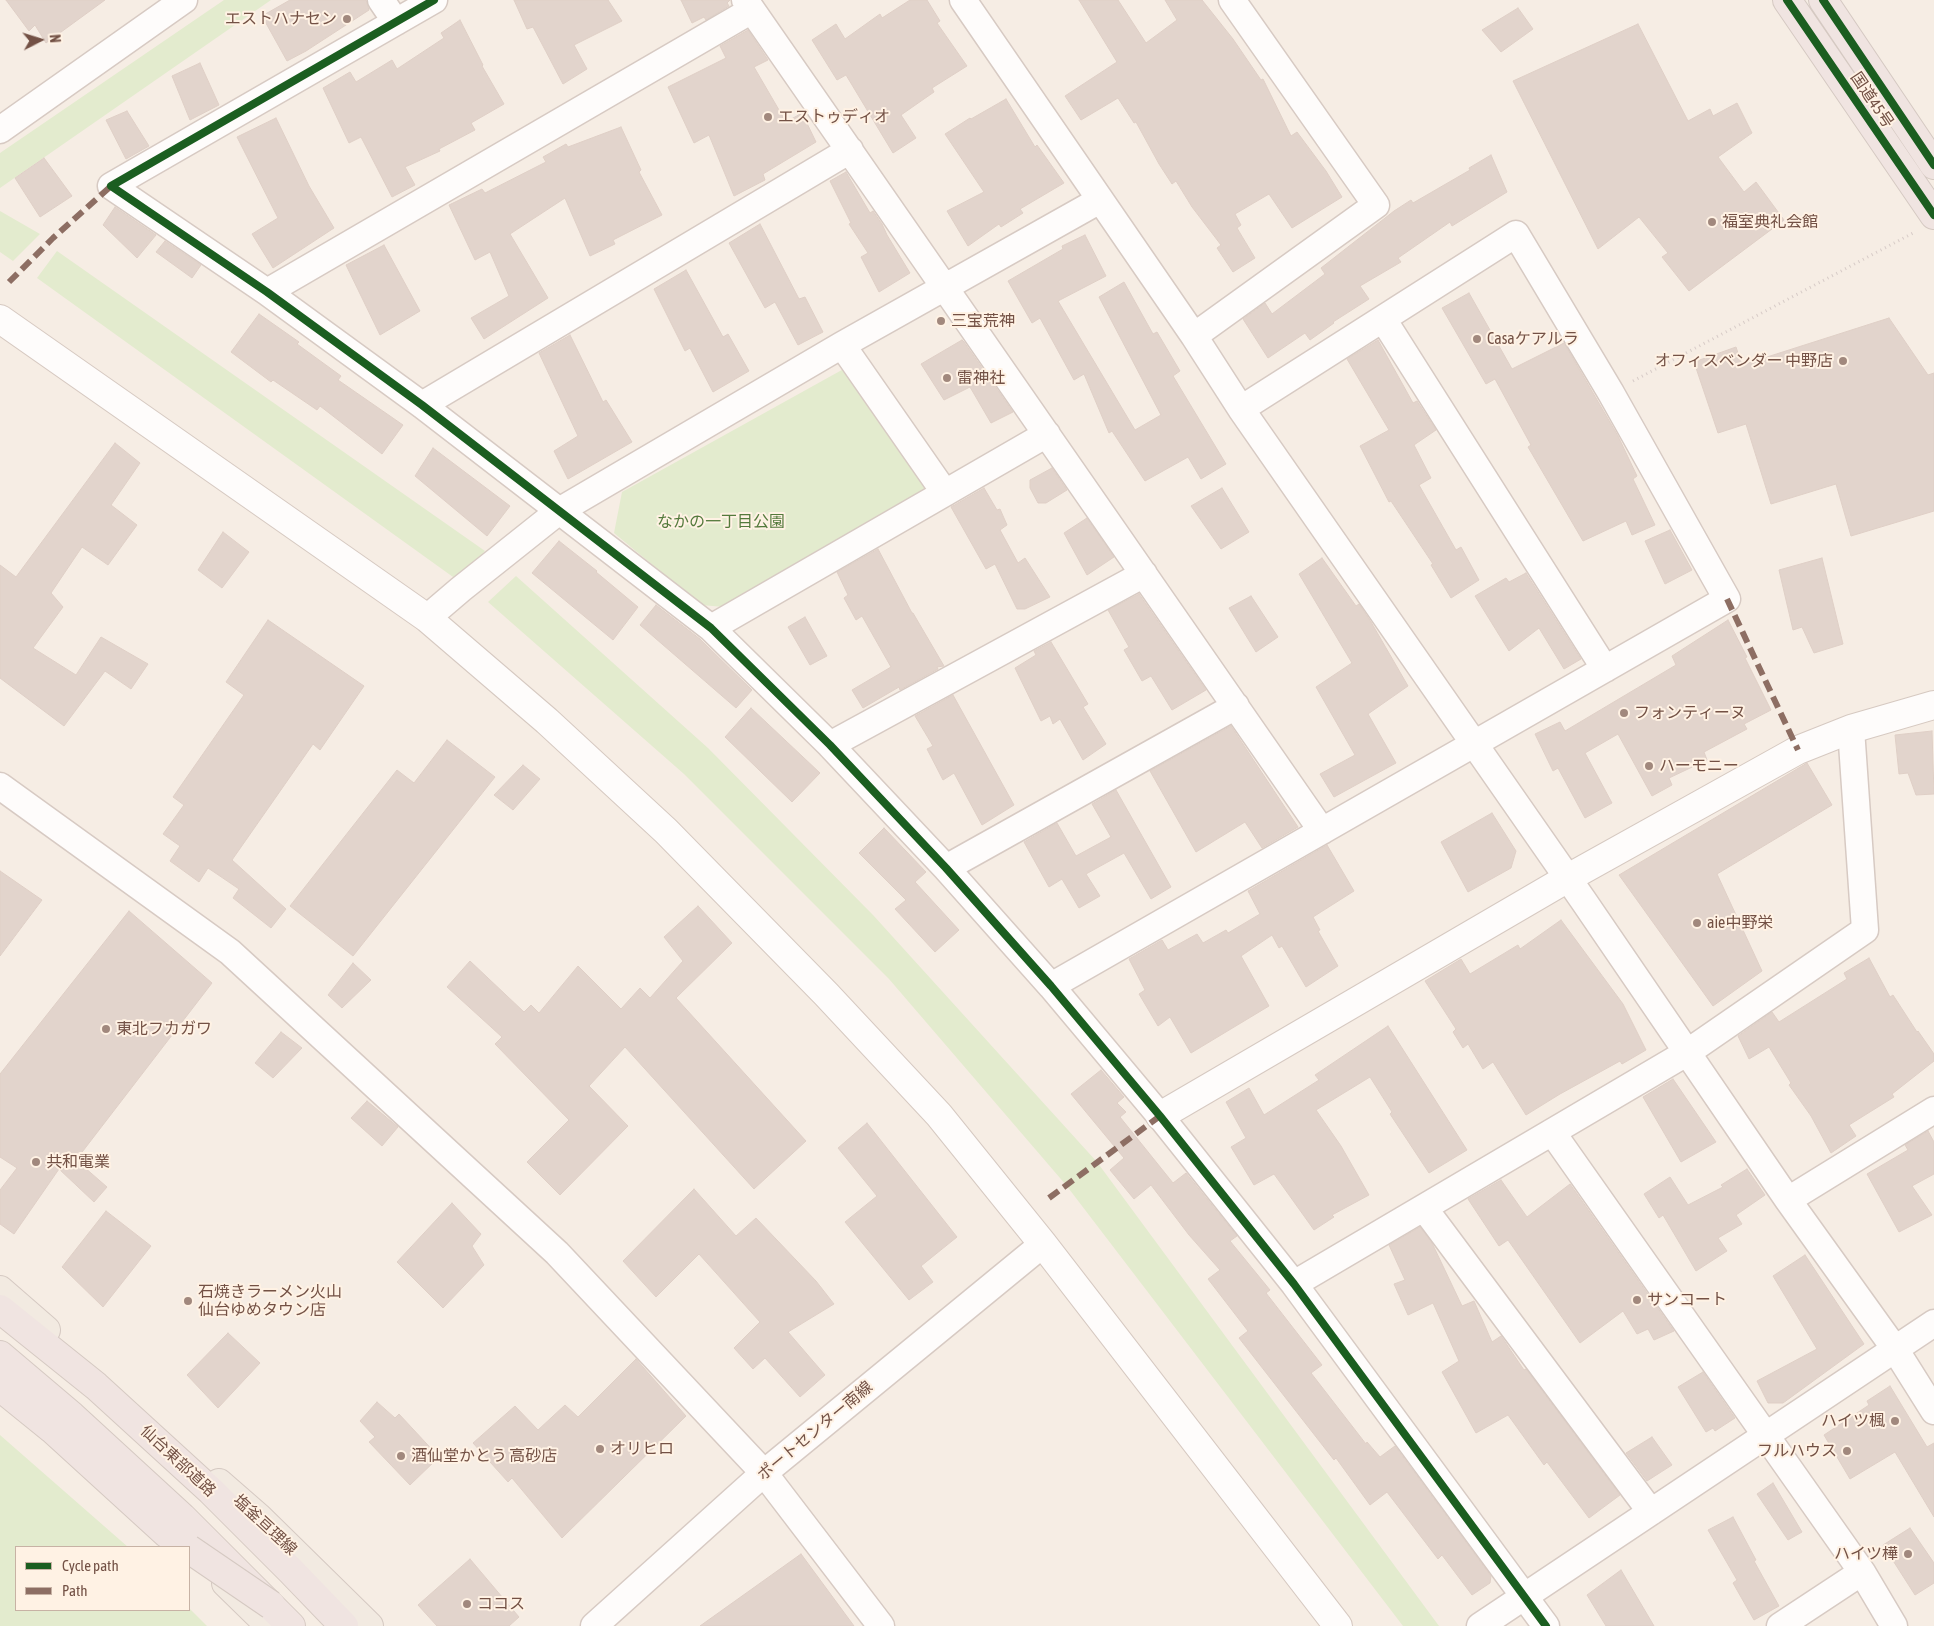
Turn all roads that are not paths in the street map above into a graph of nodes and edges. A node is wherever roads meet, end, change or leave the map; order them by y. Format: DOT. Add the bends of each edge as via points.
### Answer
graph roads {
  1 [pos="184,0"];
  2 [pos="381,0"];
  3 [pos="434,0"];
  4 [pos="963,0"];
  5 [pos="1232,0"];
  6 [pos="1787,0"];
  7 [pos="1823,0"];
  8 [pos="749,5"];
  9 [pos="396,22"];
  10 [pos="0,130"];
  11 [pos="850,150"];
  12 [pos="1934,165"];
  13 [pos="1100,200"];
  14 [pos="1928,221"];
  15 [pos="945,287"];
  16 [pos="267,292"];
  17 [pos="0,319"];
  18 [pos="1383,319"];
  19 [pos="1194,336"];
  20 [pos="842,345"];
  21 [pos="422,404"];
  22 [pos="1241,410"];
  23 [pos="1047,434"];
  24 [pos="945,493"];
  25 [pos="559,511"];
  26 [pos="1144,574"];
  27 [pos="427,618"];
  28 [pos="711,628"];
  29 [pos="1605,669"];
  30 [pos="1934,705"];
  31 [pos="1236,706"];
  32 [pos="1851,730"];
  33 [pos="1474,744"];
  34 [pos="830,746"];
  35 [pos="0,786"];
  36 [pos="1322,831"];
  37 [pos="946,868"];
  38 [pos="1568,878"];
  39 [pos="1051,986"];
  40 [pos="1688,1052"];
  41 [pos="1934,1110"];
  42 [pos="1160,1116"];
  43 [pos="1552,1132"];
  44 [pos="1788,1200"];
  45 [pos="1424,1208"];
  46 [pos="1043,1244"];
  47 [pos="1294,1284"];
  48 [pos="0,1290"];
  49 [pos="0,1309"];
  50 [pos="1934,1323"];
  51 [pos="1895,1349"];
  52 [pos="0,1355"];
  53 [pos="0,1377"];
  54 [pos="0,1387"];
  55 [pos="1934,1411"];
  56 [pos="1766,1435"];
  57 [pos="764,1473"];
  58 [pos="1651,1512"];
  59 [pos="185,1546"];
  60 [pos="190,1550"];
  61 [pos="1862,1572"];
  62 [pos="1524,1597"];
  63 [pos="270,1615"];
  64 [pos="291,1626"];
  65 [pos="344,1626"];
  66 [pos="369,1626"];
  67 [pos="594,1626"];
  68 [pos="881,1626"];
  69 [pos="1338,1626"];
  70 [pos="1480,1626"];
  71 [pos="1546,1626"];
  72 [pos="1780,1626"];
  73 [pos="1894,1626"];
  1 -- 10 [label="street"];
  2 -- 9 [label="street"];
  3 -- 9 [label="street"];
  4 -- 13 [label="street"];
  5 -- 19 [label="street" via="1376,205"];
  6 -- 14 [label="highway, 国道45号"];
  7 -- 12 [label="highway, 国道45号"];
  8 -- 11 [label="street"];
  8 -- 16 [label="street"];
  9 -- 16 [label="street" via="111,186"];
  11 -- 15 [label="street"];
  11 -- 21 [label="street"];
  13 -- 15 [label="street"];
  13 -- 19 [label="street"];
  15 -- 20 [label="street"];
  15 -- 23 [label="street"];
  16 -- 21 [label="street"];
  17 -- 27 [label="street"];
  18 -- 22 [label="street"];
  18 -- 29 [label="street"];
  18 -- 29 [label="street" via="1516,234 1611,393 1727,600"];
  19 -- 22 [label="street"];
  20 -- 24 [label="street"];
  20 -- 25 [label="street"];
  21 -- 25 [label="street"];
  22 -- 33 [label="street"];
  23 -- 24 [label="street"];
  23 -- 26 [label="street"];
  24 -- 28 [label="street"];
  25 -- 27 [label="street"];
  25 -- 28 [label="street"];
  26 -- 31 [label="street"];
  26 -- 34 [label="street"];
  27 -- 46 [label="street" via="547,721 666,831 939,1115"];
  28 -- 34 [label="street"];
  29 -- 33 [label="street"];
  30 -- 32 [label="street"];
  31 -- 36 [label="street"];
  31 -- 37 [label="street"];
  32 -- 38 [label="street" via="1798,750"];
  32 -- 40 [label="street" via="1865,930"];
  33 -- 36 [label="street"];
  33 -- 38 [label="street"];
  34 -- 37 [label="street"];
  35 -- 57 [label="street" via="230,952 557,1253"];
  36 -- 39 [label="street"];
  37 -- 39 [label="street"];
  38 -- 40 [label="street"];
  38 -- 42 [label="street"];
  39 -- 42 [label="street"];
  40 -- 43 [label="street"];
  40 -- 44 [label="street"];
  41 -- 44 [label="street"];
  42 -- 47 [label="street"];
  43 -- 45 [label="street"];
  43 -- 56 [label="street"];
  44 -- 51 [label="street"];
  45 -- 47 [label="street"];
  45 -- 58 [label="street"];
  46 -- 57 [label="street, ポートセンター南線"];
  46 -- 69 [label="street"];
  47 -- 62 [label="street"];
  48 -- 66 [label="main road, 塩釜亘理線" via="258,1517"];
  49 -- 65 [label="highway, 仙台東部道路" via="96,1386 204,1485"];
  50 -- 51 [label="street"];
  51 -- 55 [label="street"];
  51 -- 56 [label="street"];
  52 -- 63 [label="highway, bridge" via="182,1517"];
  53 -- 63 [label="main road" via="80,1441"];
  54 -- 59 [label="highway" via="52,1429 166,1533"];
  56 -- 58 [label="street"];
  56 -- 61 [label="street"];
  57 -- 67 [label="street, ポートセンター南線"];
  57 -- 68 [label="street"];
  58 -- 62 [label="street"];
  60 -- 63 [label="highway, bridge"];
  61 -- 72 [label="street"];
  61 -- 73 [label="street"];
  62 -- 70 [label="street"];
  62 -- 71 [label="street"];
  63 -- 64 [label="highway"];
}
